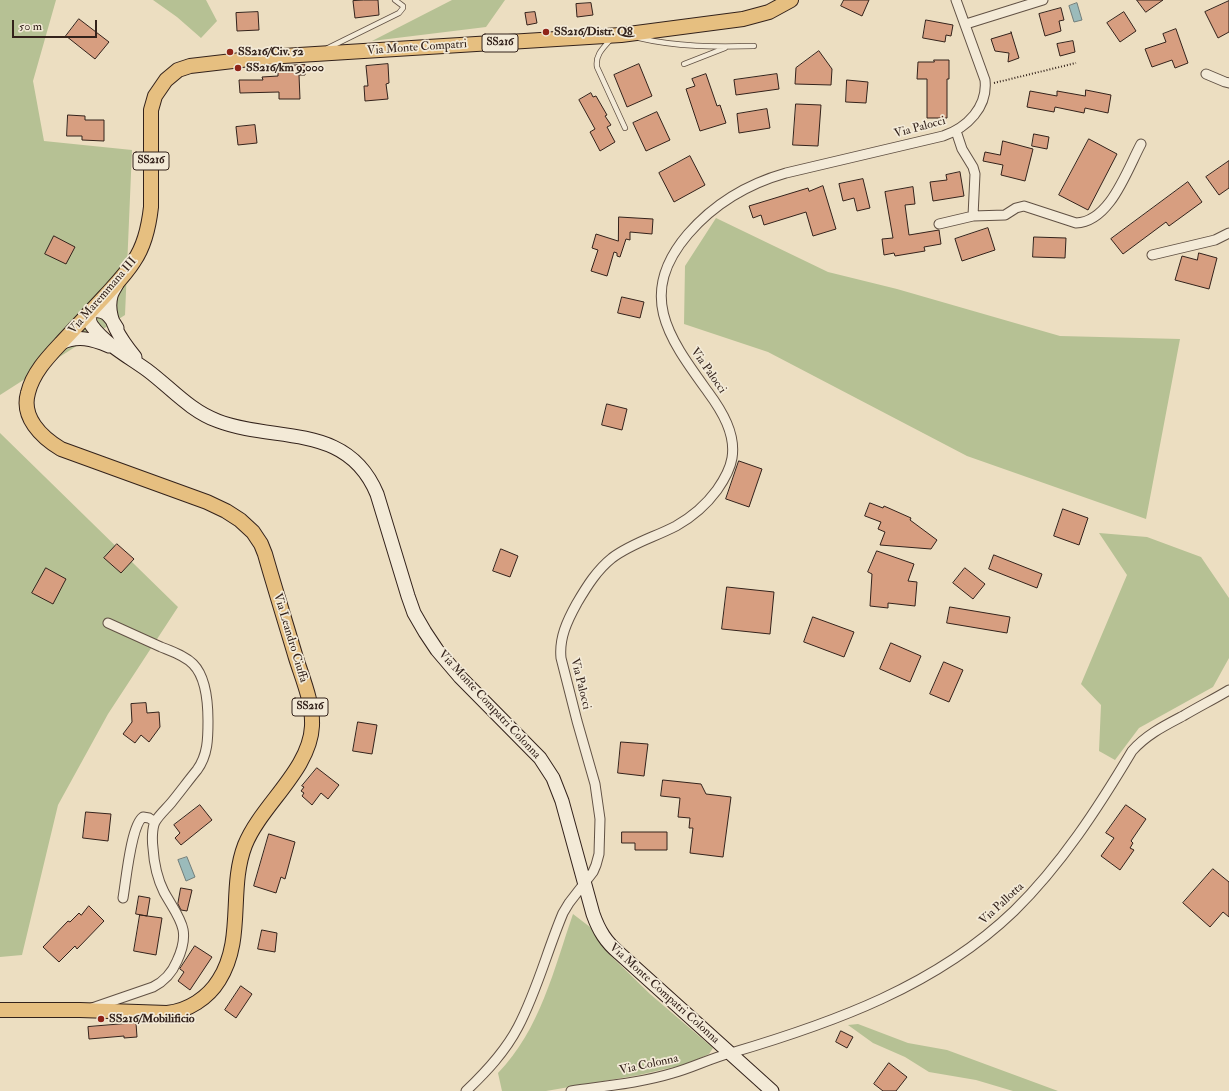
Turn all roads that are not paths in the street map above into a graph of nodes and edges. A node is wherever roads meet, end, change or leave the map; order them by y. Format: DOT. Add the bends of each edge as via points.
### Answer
graph roads {
  1 [pos="395,0"];
  2 [pos="790,0"];
  3 [pos="956,0"];
  4 [pos="1043,0"];
  5 [pos="966,24"];
  6 [pos="619,35"];
  7 [pos="730,46"];
  8 [pos="754,46"];
  9 [pos="316,54"];
  10 [pos="206,64"];
  11 [pos="684,64"];
  12 [pos="1206,74"];
  13 [pos="1229,83"];
  14 [pos="625,128"];
  15 [pos="956,131"];
  16 [pos="1141,144"];
  17 [pos="973,216"];
  18 [pos="939,224"];
  19 [pos="1229,233"];
  20 [pos="1152,255"];
  21 [pos="118,282"];
  22 [pos="90,312"];
  23 [pos="117,328"];
  24 [pos="61,343"];
  25 [pos="123,353"];
  26 [pos="147,370"];
  27 [pos="108,623"];
  28 [pos="1229,690"];
  29 [pos="155,822"];
  30 [pos="584,883"];
  31 [pos="123,898"];
  32 [pos="0,1010"];
  33 [pos="85,1010"];
  34 [pos="729,1053"];
  35 [pos="466,1091"];
  36 [pos="571,1091"];
  37 [pos="772,1091"];
  1 -- 9 [label="lane" via="403,6 402,11"];
  2 -- 6 [label="main road, Via Monte Compatri / SS216" via="769,12 743,19"];
  3 -- 5 [label="street"];
  4 -- 5 [label="street"];
  5 -- 15 [label="street, Via Palocci" via="986,85 984,99 979,108 969,121"];
  6 -- 7 [label="lane" via="664,43"];
  6 -- 9 [label="main road, Via Monte Compatri / SS216"];
  6 -- 14 [label="lane" via="598,54 597,68"];
  7 -- 8 [label="lane"];
  7 -- 11 [label="lane"];
  9 -- 10 [label="main road, Via Monte Compatri / SS216"];
  10 -- 21 [label="main road, Via Maremmana III / SS216" via="174,73 160,88 153,101 150,117 152,196 149,222 139,253"];
  12 -- 13 [label="street"];
  15 -- 17 [label="street" via="975,174"];
  15 -- 30 [label="street, Via Palocci" via="759,182 736,194 711,212 684,239 671,258 664,274 661,293 666,323 679,351 722,413 730,436 732,458 721,484 695,513 674,527 624,550 603,566 586,587 564,630 561,658 595,784 599,808 598,861"];
  16 -- 17 [label="street" via="1114,196 1104,209 1090,220 1076,223 1024,206 1005,215"];
  17 -- 18 [label="street"];
  19 -- 20 [label="street" via="1215,240"];
  21 -- 22 [label="main road, Via Maremmana III / SS216"];
  21 -- 23 [label="street, Via Monte Compatri Colonna" via="111,296 110,305"];
  22 -- 23 [label="street, Via Monte Compatri Colonna" via="99,310 106,313"];
  22 -- 24 [label="main road, Via Maremmana III / SS216"];
  22 -- 25 [label="street, Via Monte Compatri Colonna" via="90,321 94,328"];
  23 -- 26 [label="street, Via Monte Compatri Colonna" via="125,344"];
  24 -- 25 [label="street, Via Monte Compatri Colonna" via="70,339 85,338"];
  24 -- 33 [label="main road, Via Leandro Ciuffa / SS216" via="43,363 27,394 27,406 34,426 66,452 207,502 233,515 250,529 265,554 307,694 312,719 310,739 304,754 256,824 245,846 238,874 232,950 226,969 214,987 194,1004 173,1013"];
  25 -- 26 [label="street, Via Monte Compatri Colonna"];
  26 -- 30 [label="street, Via Monte Compatri Colonna" via="188,405 212,419 239,427 289,434 323,443 346,453 362,467 377,494 408,596 419,623 443,658 547,767 562,801"];
  27 -- 29 [label="street" via="186,658 199,672 205,691 208,725 203,759"];
  28 -- 34 [label="street, Via Pallotta" via="1165,725 1138,744 1078,834 1042,881 1000,924 957,957 906,988 867,1006 790,1035"];
  29 -- 31 [label="street" via="143,817 137,825"];
  29 -- 33 [label="street" via="155,868 184,931 180,956 170,974 161,982"];
  30 -- 34 [label="street, Via Monte Compatri Colonna" via="596,921 606,942"];
  30 -- 35 [label="street, Via Palocci" via="563,913 532,997 514,1034 492,1065"];
  32 -- 33 [label="main road, Via Leandro Ciuffa / SS216"];
  34 -- 36 [label="street, Via Colonna" via="662,1076"];
  34 -- 37 [label="street, Via Monte Compatri Colonna"];
}
